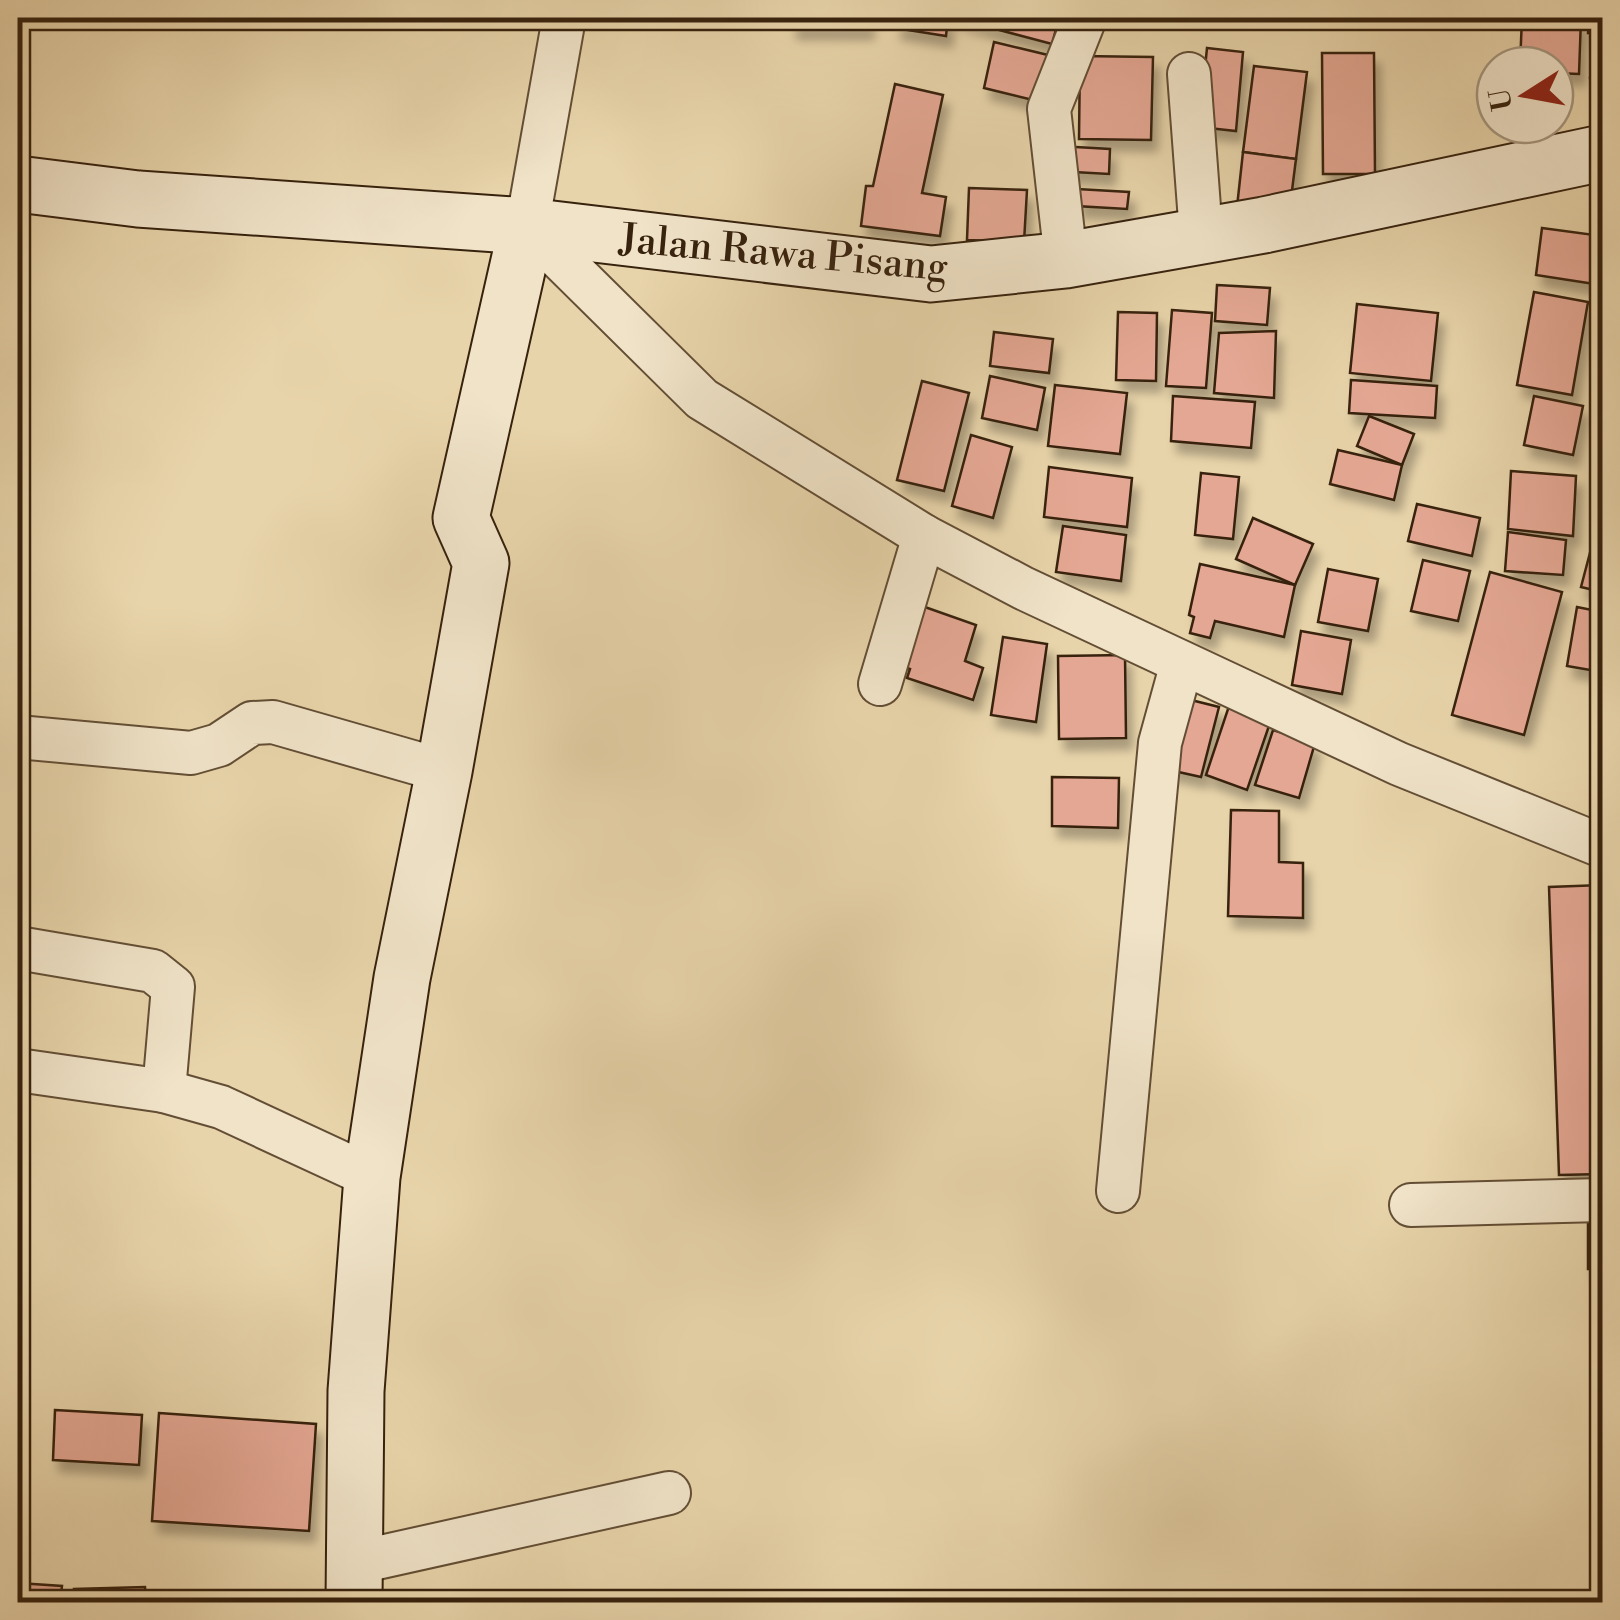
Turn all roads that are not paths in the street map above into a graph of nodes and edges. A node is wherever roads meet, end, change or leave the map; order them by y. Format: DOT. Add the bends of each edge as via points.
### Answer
graph roads {
  1 [pos="564,18"];
  2 [pos="1085,18"];
  3 [pos="1189,74"];
  4 [pos="1602,153"];
  5 [pos="18,184"];
  6 [pos="527,226"];
  7 [pos="1201,234"];
  8 [pos="1066,260"];
  9 [pos="924,536"];
  10 [pos="1182,662"];
  11 [pos="880,684"];
  12 [pos="18,737"];
  13 [pos="444,771"];
  14 [pos="1602,846"];
  15 [pos="18,948"];
  16 [pos="18,1070"];
  17 [pos="164,1091"];
  18 [pos="372,1177"];
  19 [pos="1118,1191"];
  20 [pos="1602,1200"];
  21 [pos="1411,1205"];
  22 [pos="669,1493"];
  23 [pos="354,1583"];
  1 -- 6 [label="street"];
  2 -- 8 [label="street" via="1048,110"];
  3 -- 7 [label="street"];
  4 -- 7 [label="street, Jalan Rawa Pisang"];
  5 -- 6 [label="street, Jalan Rawa Pisang"];
  6 -- 8 [label="street, Jalan Rawa Pisang" via="931,274"];
  6 -- 9 [label="street" via="702,399"];
  6 -- 13 [label="street" via="461,518 481,563"];
  7 -- 8 [label="street, Jalan Rawa Pisang"];
  9 -- 10 [label="street"];
  9 -- 11 [label="street"];
  10 -- 14 [label="street" via="1399,764"];
  10 -- 19 [label="street" via="1160,743"];
  12 -- 13 [label="street" via="191,752 219,746 252,722 273,722"];
  13 -- 18 [label="street" via="402,978"];
  15 -- 17 [label="street" via="153,971 173,987"];
  16 -- 17 [label="street"];
  17 -- 18 [label="street" via="221,1107"];
  18 -- 23 [label="street" via="356,1391"];
  20 -- 21 [label="street"];
  22 -- 23 [label="street"];
}
